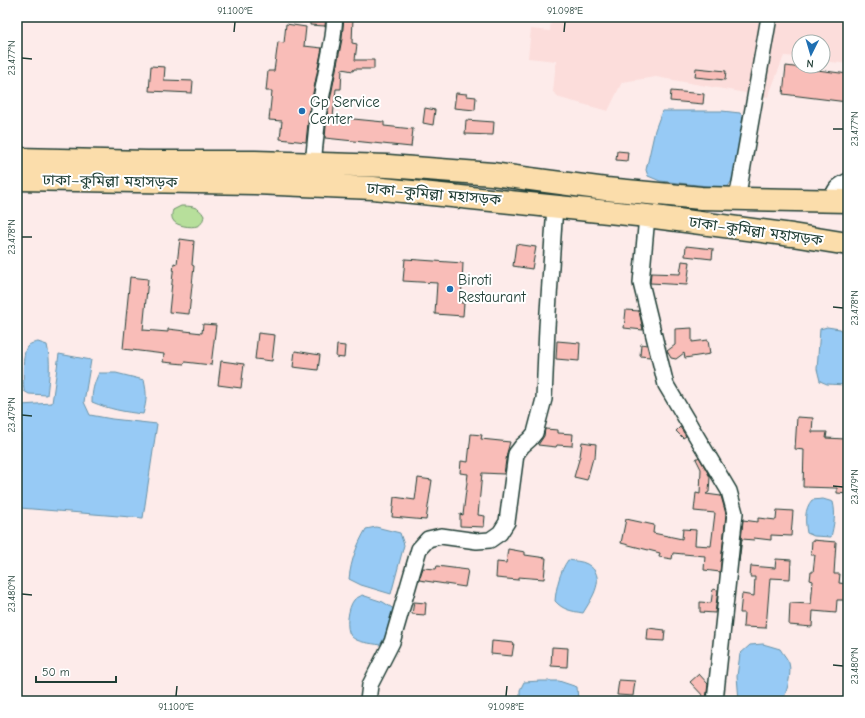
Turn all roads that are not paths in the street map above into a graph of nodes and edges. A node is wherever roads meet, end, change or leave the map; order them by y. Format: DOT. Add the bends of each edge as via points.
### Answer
graph roads {
  1 [pos="335,17"];
  2 [pos="769,17"];
  3 [pos="17,159"];
  4 [pos="313,164"];
  5 [pos="147,172"];
  6 [pos="17,179"];
  7 [pos="848,182"];
  8 [pos="737,200"];
  9 [pos="795,201"];
  10 [pos="840,201"];
  11 [pos="555,206"];
  12 [pos="647,216"];
  13 [pos="792,235"];
  14 [pos="848,244"];
  15 [pos="368,701"];
  16 [pos="716,701"];
  1 -- 4 [label="street" via="318,115"];
  2 -- 8 [label="street"];
  3 -- 5 [label="highway, ঢাকা–কুমিল্লা মহাসড়ক"];
  4 -- 5 [label="highway, ঢাকা–কুমিল্লা মহাসড়ক" via="255,162"];
  4 -- 8 [label="highway, ঢাকা–কুমিল্লা মহাসড়ক" via="388,166 485,174 606,189"];
  5 -- 6 [label="highway, ঢাকা–কুমিল্লা মহাসড়ক"];
  5 -- 11 [label="highway, ঢাকা–কুমিল্লা মহাসড়ক" via="255,183 373,188"];
  7 -- 10 [label="street" via="835,190"];
  8 -- 9 [label="highway, ঢাকা–কুমিল্লা মহাসড়ক"];
  9 -- 10 [label="highway, ঢাকা–কুমিল্লা মহাসড়ক"];
  9 -- 13 [label="highway"];
  11 -- 12 [label="highway, ঢাকা–কুমিল্লা মহাসড়ক"];
  11 -- 15 [label="street" via="544,399 535,433 516,454 507,522 500,533 490,540 477,541 441,536 428,539 418,549 392,642 370,685"];
  12 -- 13 [label="highway, ঢাকা–কুমিল্লা মহাসড়ক"];
  12 -- 16 [label="street" via="641,283 666,385 729,491 735,513"];
  13 -- 14 [label="highway, ঢাকা–কুমিল্লা মহাসড়ক"];
}
